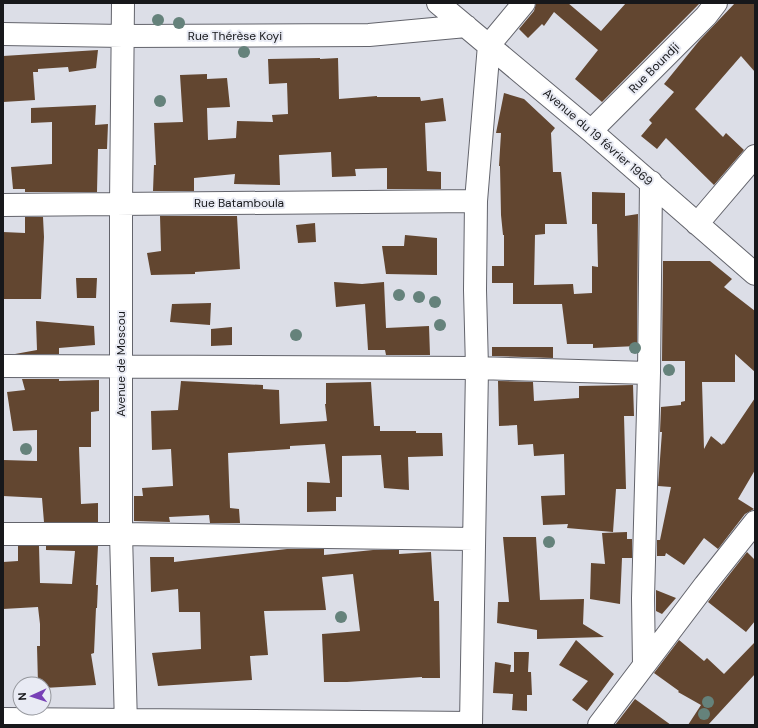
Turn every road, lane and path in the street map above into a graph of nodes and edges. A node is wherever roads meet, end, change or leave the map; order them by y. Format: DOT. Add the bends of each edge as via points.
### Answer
graph roads {
  1 [pos="123,3"];
  2 [pos="438,3"];
  3 [pos="524,3"];
  4 [pos="716,3"];
  5 [pos="466,26"];
  6 [pos="3,34"];
  7 [pos="123,36"];
  8 [pos="489,45"];
  9 [pos="591,131"];
  10 [pos="755,156"];
  11 [pos="650,182"];
  12 [pos="476,201"];
  13 [pos="121,204"];
  14 [pos="3,205"];
  15 [pos="697,224"];
  16 [pos="755,274"];
  17 [pos="3,366"];
  18 [pos="121,367"];
  19 [pos="477,368"];
  20 [pos="649,373"];
  21 [pos="755,522"];
  22 [pos="3,534"];
  23 [pos="121,534"];
  24 [pos="474,539"];
  25 [pos="644,665"];
  26 [pos="3,719"];
  27 [pos="126,722"];
  28 [pos="471,724"];
  29 [pos="599,725"];
  1 -- 7 [label="street, Avenue de Moscou"];
  2 -- 5 [label="street, Avenue du 19 février 1969"];
  3 -- 8 [label="street"];
  4 -- 9 [label="street, Rue Boundji"];
  5 -- 7 [label="street, Rue Thérèse Koyi" via="369,35"];
  5 -- 8 [label="street, Avenue du 19 février 1969"];
  6 -- 7 [label="street, Rue Thérèse Koyi"];
  7 -- 13 [label="street, Avenue de Moscou"];
  8 -- 9 [label="street, Avenue du 19 février 1969"];
  8 -- 12 [label="street"];
  9 -- 11 [label="street, Avenue du 19 février 1969"];
  10 -- 15 [label="street"];
  11 -- 15 [label="street, Avenue du 19 février 1969"];
  11 -- 20 [label="street"];
  12 -- 13 [label="street, Rue Batamboula"];
  12 -- 19 [label="street"];
  13 -- 14 [label="street, Rue Batamboula"];
  13 -- 18 [label="street, Avenue de Moscou"];
  15 -- 16 [label="street, Avenue du 19 février 1969"];
  17 -- 18 [label="street"];
  18 -- 19 [label="street"];
  18 -- 23 [label="street, Avenue de Moscou"];
  19 -- 20 [label="street"];
  19 -- 24 [label="street"];
  20 -- 25 [label="street" via="643,598"];
  21 -- 25 [label="street"];
  22 -- 23 [label="street"];
  23 -- 24 [label="street"];
  23 -- 27 [label="street, Avenue de Moscou"];
  24 -- 28 [label="street"];
  25 -- 29 [label="street"];
  26 -- 27 [label="street"];
  27 -- 28 [label="street"];
}
